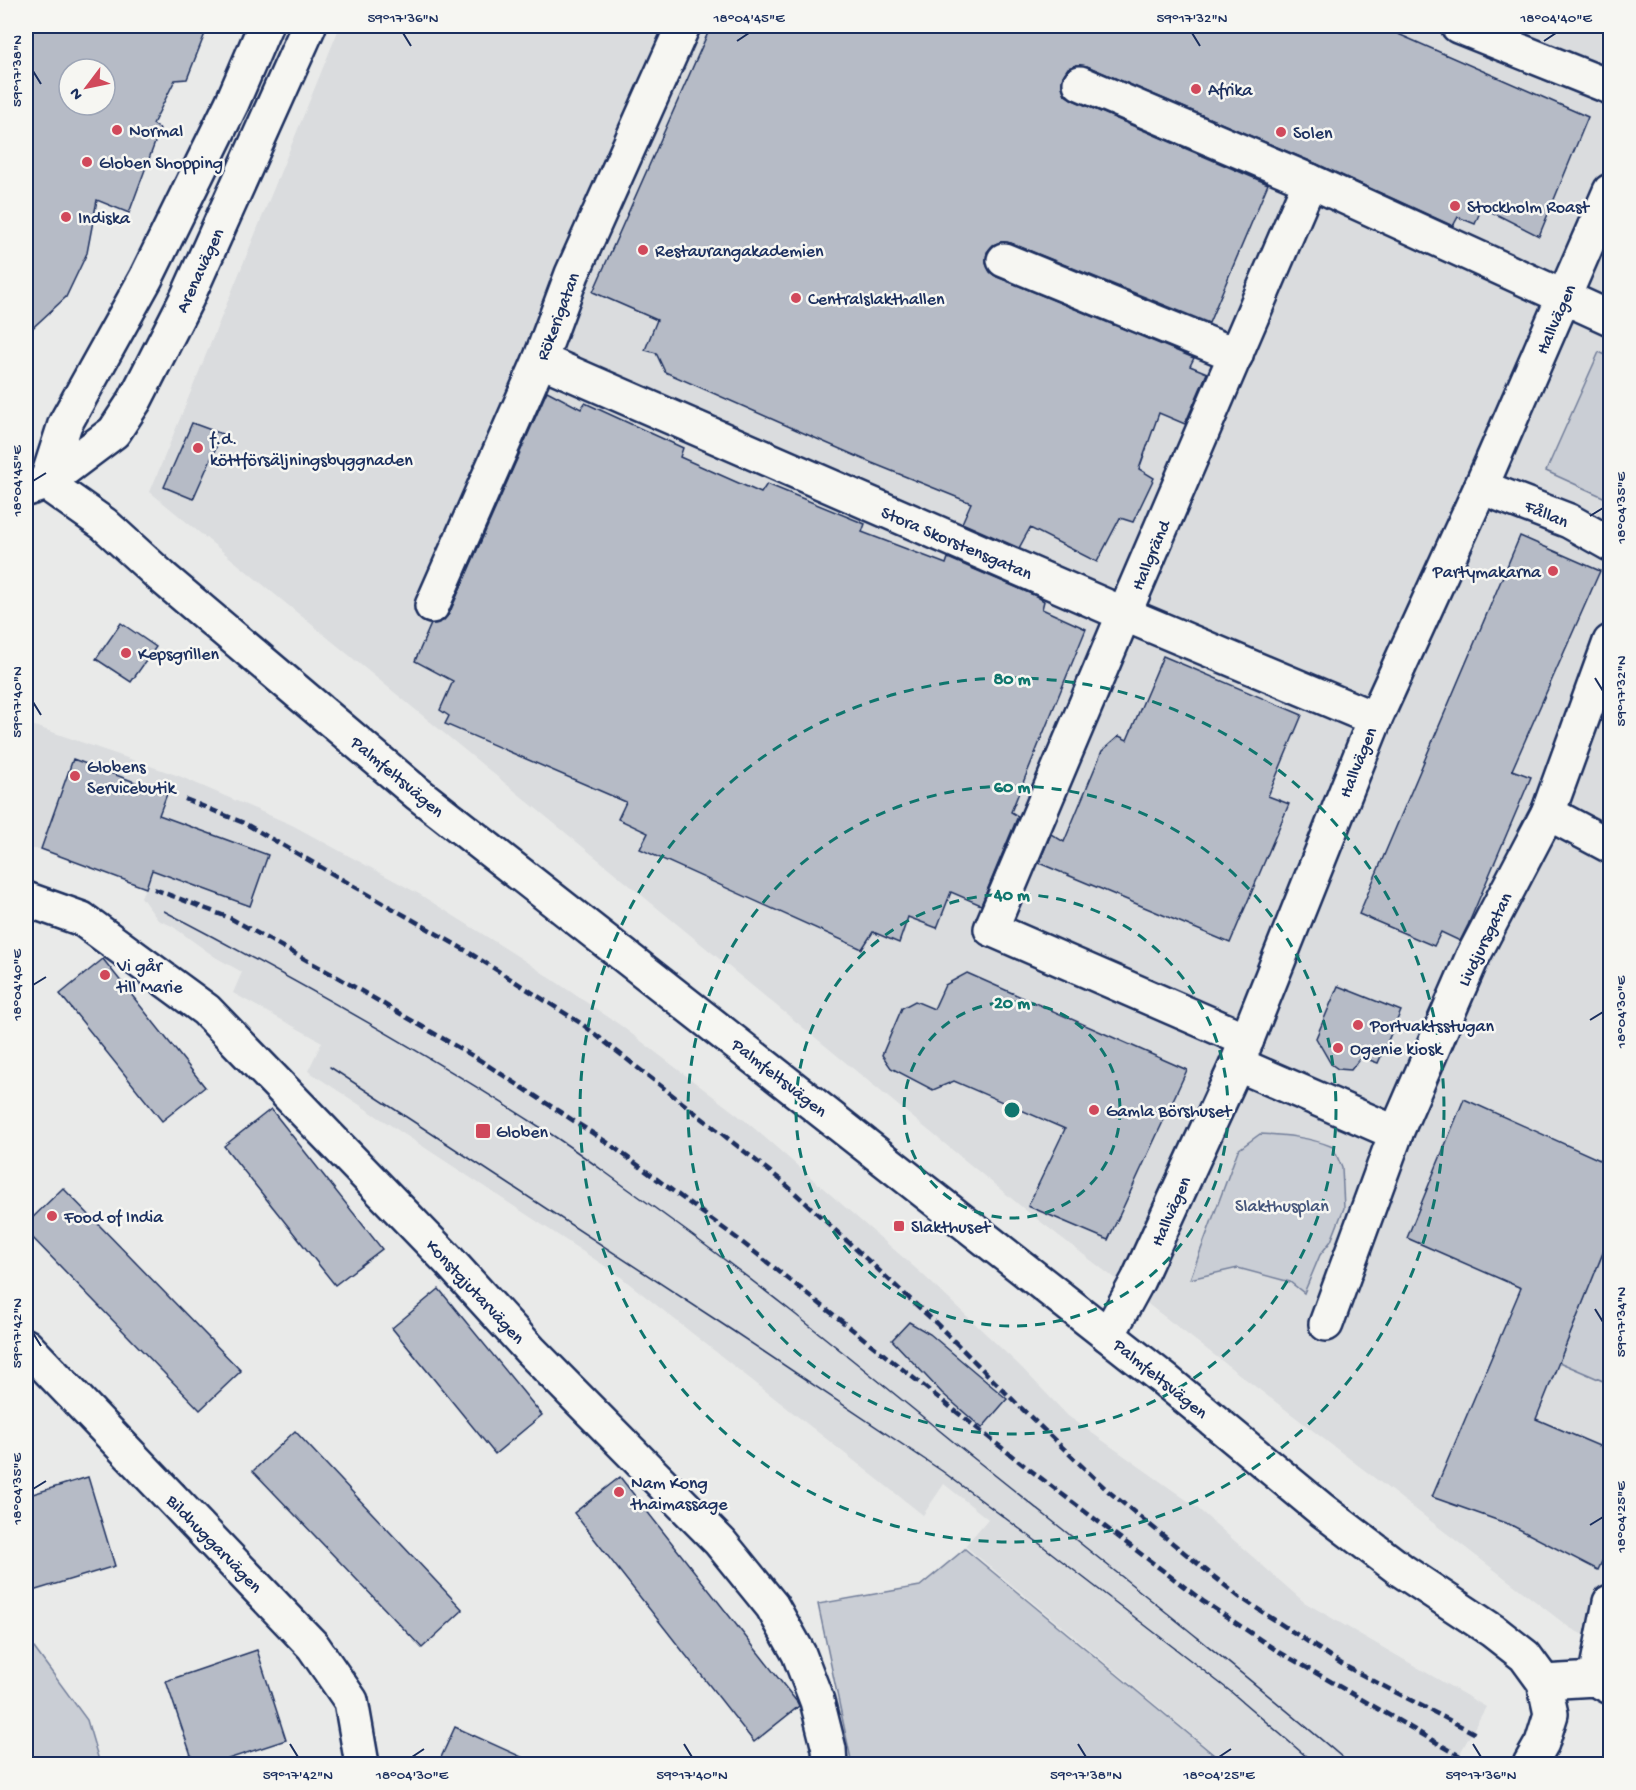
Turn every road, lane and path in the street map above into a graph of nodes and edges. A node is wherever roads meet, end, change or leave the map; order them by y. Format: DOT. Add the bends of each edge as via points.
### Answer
graph roads {
  1 [pos="264,26"];
  2 [pos="309,26"];
  3 [pos="683,26"];
  4 [pos="1458,26"];
  5 [pos="1080,83"];
  6 [pos="1611,87"];
  7 [pos="1310,181"];
  8 [pos="1611,191"];
  9 [pos="1004,260"];
  10 [pos="1564,298"];
  11 [pos="1611,318"];
  12 [pos="1236,356"];
  13 [pos="540,360"];
  14 [pos="36,486"];
  15 [pos="1481,487"];
  16 [pos="1611,544"];
  17 [pos="432,606"];
  18 [pos="1124,614"];
  19 [pos="1611,642"];
  20 [pos="1375,719"];
  21 [pos="1548,813"];
  22 [pos="1611,846"];
  23 [pos="26,899"];
  24 [pos="1242,1052"];
  25 [pos="1396,1133"];
  26 [pos="1326,1324"];
  27 [pos="1108,1335"];
  28 [pos="26,1346"];
  29 [pos="1611,1602"];
  30 [pos="1534,1669"];
  31 [pos="1603,1683"];
  32 [pos="362,1764"];
  33 [pos="830,1764"];
  34 [pos="1530,1764"];
  1 -- 14 [label="street" via="232,103 146,278 65,424"];
  2 -- 14 [label="street, Arenavägen" via="187,298 135,400 114,432"];
  3 -- 13 [label="street, Rökerigatan" via="572,274"];
  4 -- 6 [label="street"];
  5 -- 7 [label="street"];
  7 -- 10 [label="street"];
  7 -- 12 [label="street, Hallgränd"];
  8 -- 10 [label="street, Hallvägen"];
  9 -- 12 [label="street"];
  10 -- 11 [label="street"];
  10 -- 15 [label="street, Hallvägen"];
  12 -- 18 [label="street, Hallgränd"];
  13 -- 17 [label="street, Rökerigatan"];
  13 -- 18 [label="street, Stora Skorstensgatan"];
  14 -- 27 [label="street, Palmfeltsvägen" via="104,524 417,793"];
  15 -- 16 [label="street, Fållan" via="1569,521"];
  15 -- 20 [label="street, Hallvägen"];
  18 -- 20 [label="street, Stora Skorstensgatan"];
  18 -- 24 [label="street, Hallgränd" via="991,929"];
  19 -- 21 [label="street, Livdjursgatan"];
  20 -- 24 [label="street, Hallvägen"];
  21 -- 22 [label="street"];
  21 -- 25 [label="street, Livdjursgatan" via="1472,958"];
  23 -- 33 [label="street, Konstgjutarvägen" via="82,919 206,1010 720,1542 772,1606 799,1654 817,1701"];
  24 -- 25 [label="street"];
  24 -- 27 [label="street, Hallvägen" via="1138,1280"];
  25 -- 26 [label="street"];
  27 -- 30 [label="street, Palmfeltsvägen" via="1322,1510 1401,1570 1492,1631"];
  28 -- 32 [label="street, Bildhuggarvägen" via="313,1646 351,1701"];
  29 -- 31 [label="street"];
  30 -- 31 [label="street"];
  30 -- 34 [label="street" via="1551,1714"];
}
